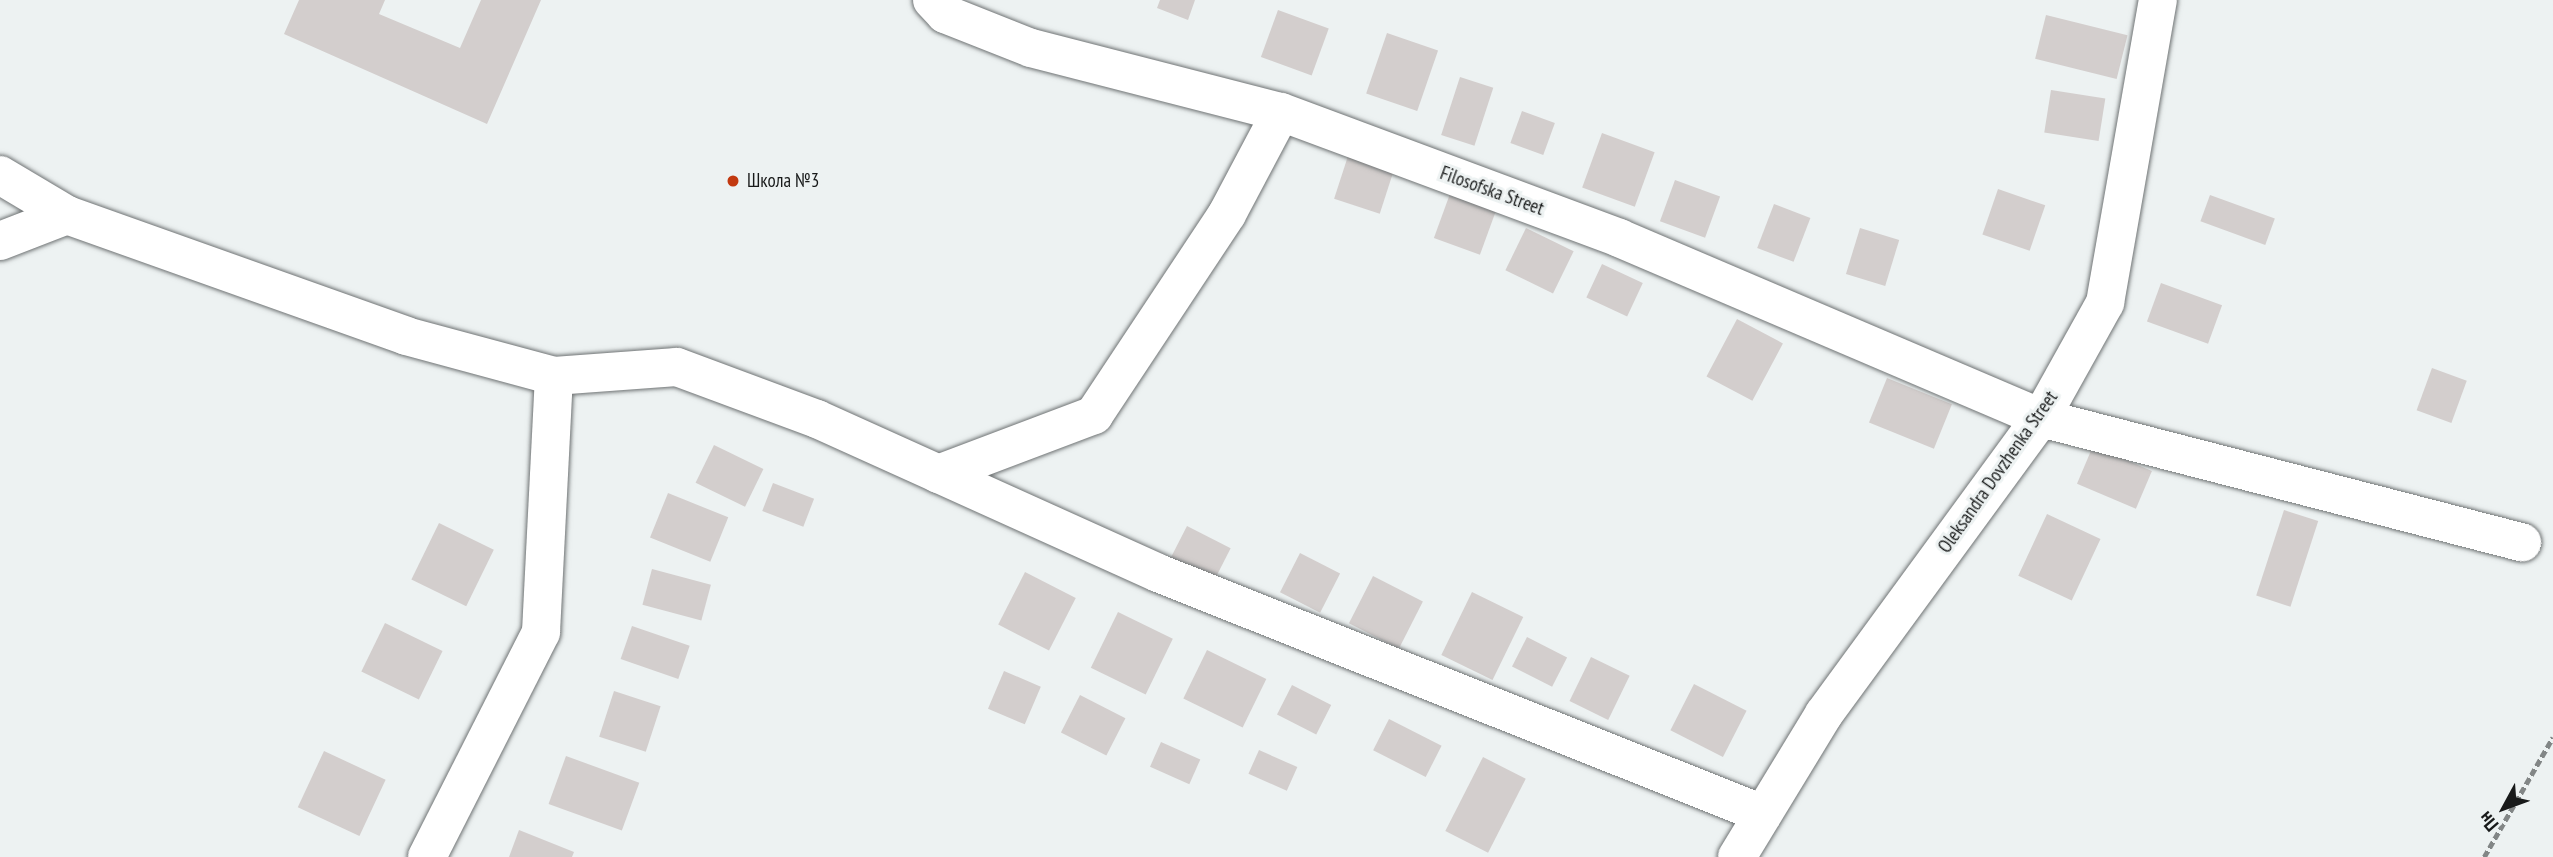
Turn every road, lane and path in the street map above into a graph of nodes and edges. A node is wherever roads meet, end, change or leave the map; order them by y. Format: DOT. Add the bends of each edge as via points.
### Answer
graph roads {
  1 [pos="932,0"];
  2 [pos="2158,0"];
  3 [pos="1281,112"];
  4 [pos="0,175"];
  5 [pos="67,215"];
  6 [pos="0,240"];
  7 [pos="554,376"];
  8 [pos="2041,418"];
  9 [pos="939,474"];
  10 [pos="2522,542"];
  11 [pos="2553,737"];
  12 [pos="1763,814"];
  13 [pos="427,857"];
  14 [pos="1737,857"];
  15 [pos="2484,857"];
  1 -- 3 [label="street, Filosofska Street" via="945,14 1031,48"];
  2 -- 8 [label="street, Oleksandra Dovzhenka Street" via="2105,303"];
  3 -- 8 [label="street, Filosofska Street" via="1619,238"];
  3 -- 9 [label="street" via="1227,214 1094,415"];
  4 -- 5 [label="street"];
  5 -- 6 [label="street"];
  5 -- 7 [label="street" via="406,336"];
  7 -- 9 [label="street" via="677,367"];
  7 -- 13 [label="street" via="541,632"];
  8 -- 10 [label="street, Filosofska Street"];
  8 -- 12 [label="street, Oleksandra Dovzhenka Street" via="1824,714"];
  9 -- 12 [label="street" via="1158,573"];
  11 -- 15 [label="path"];
  12 -- 14 [label="street, Oleksandra Dovzhenka Street"];
}
